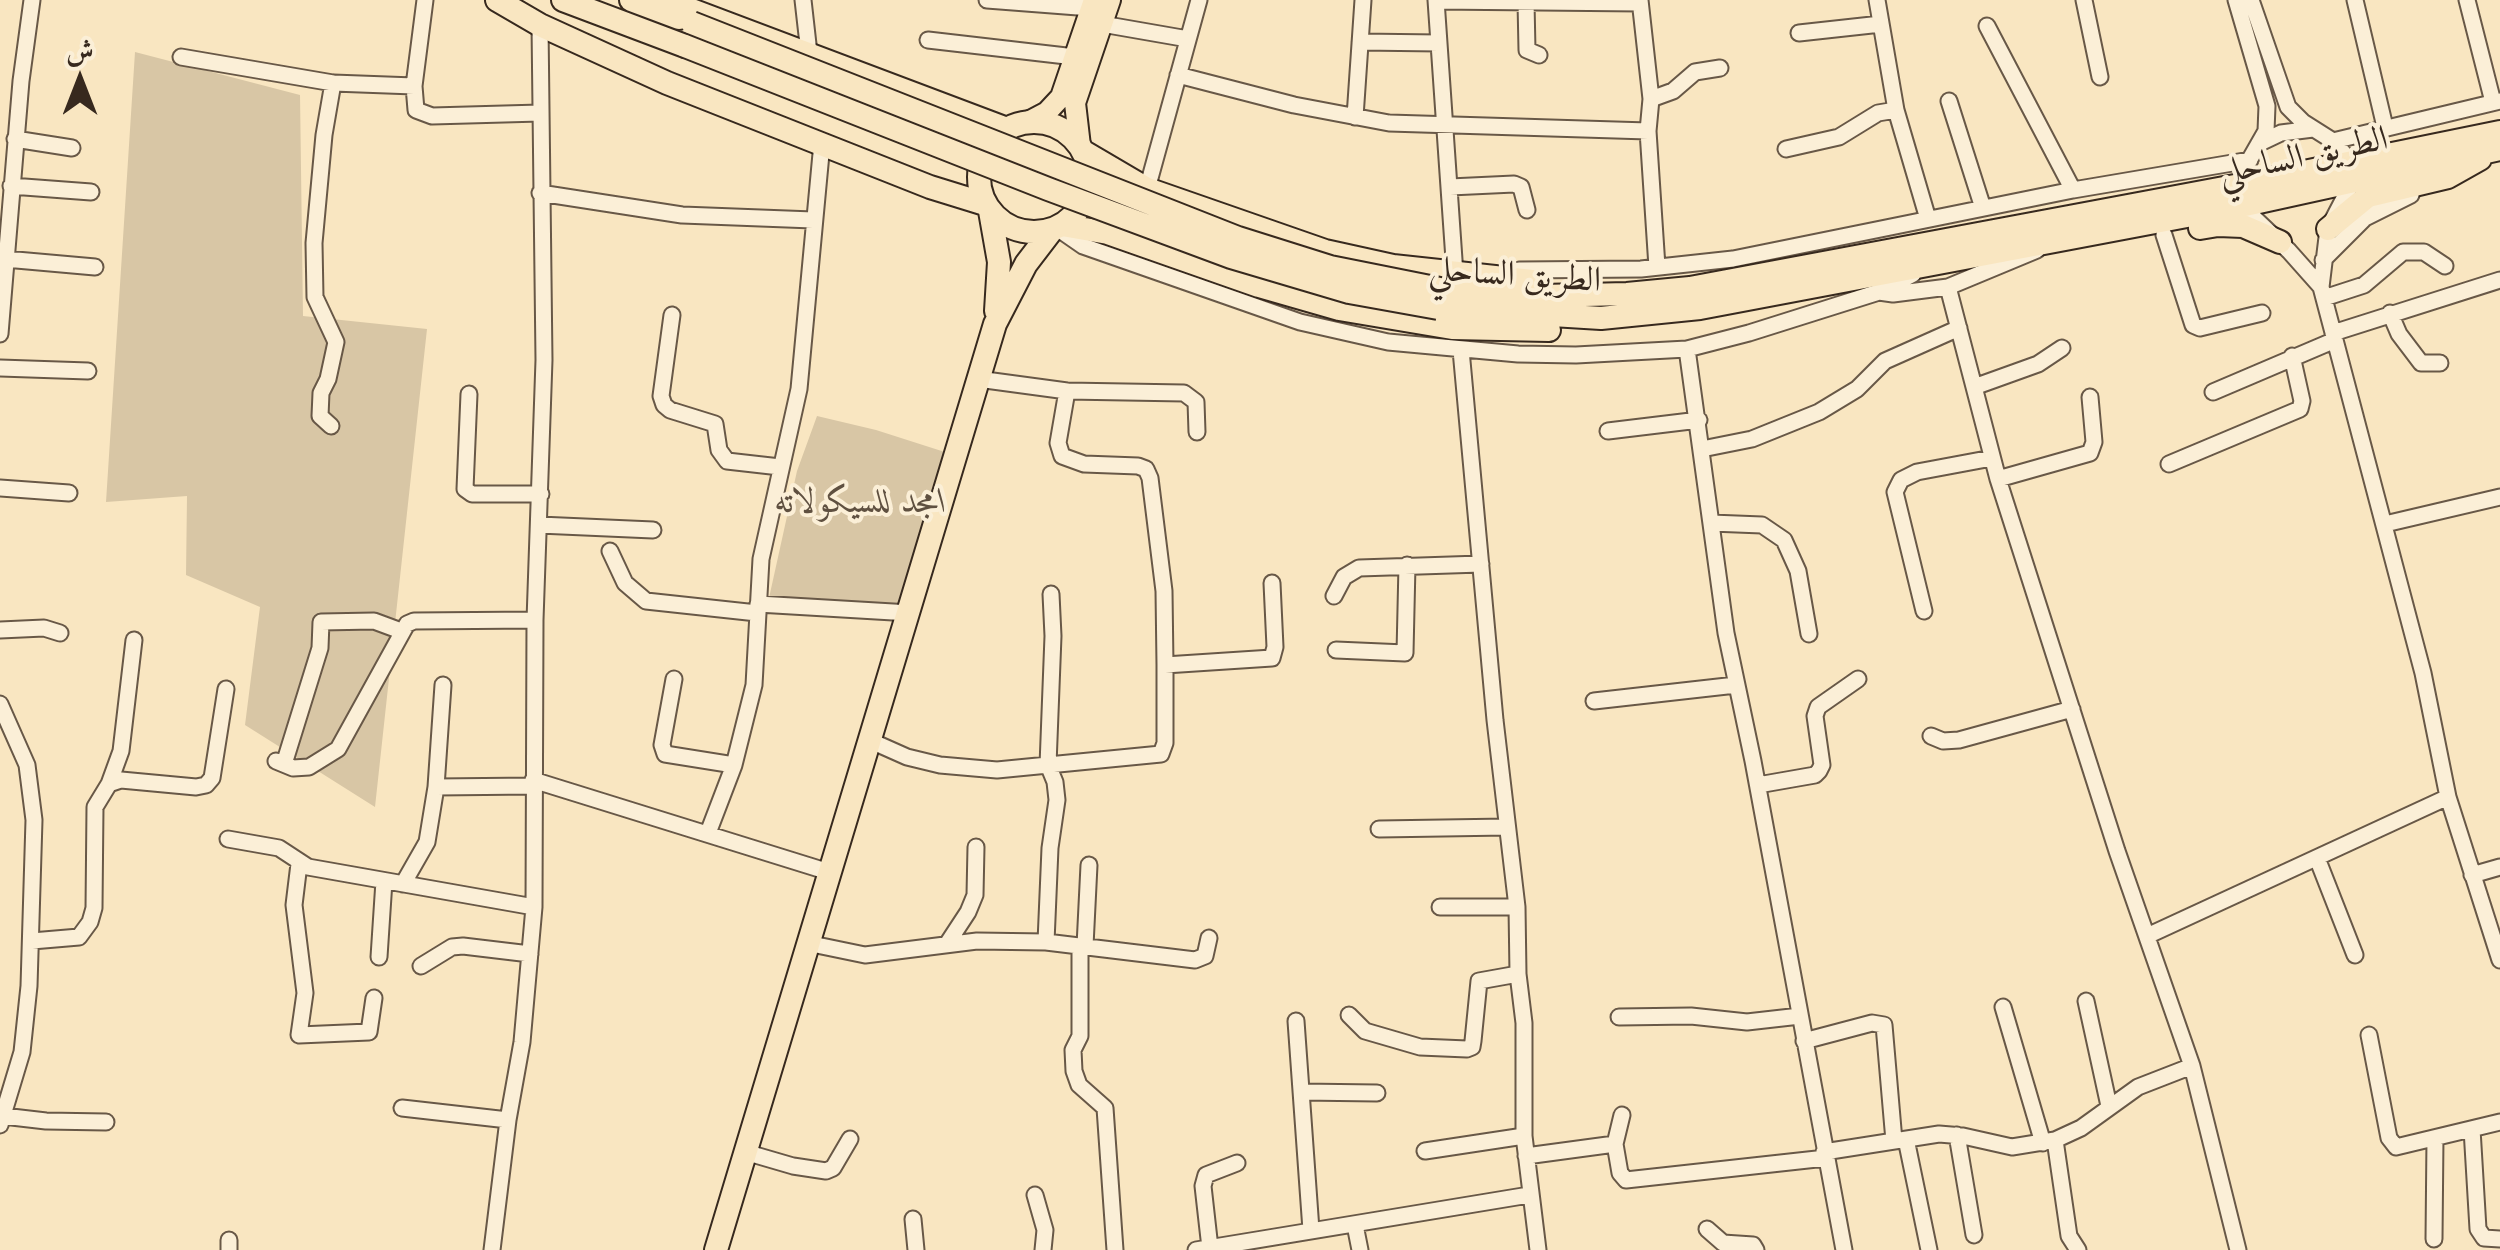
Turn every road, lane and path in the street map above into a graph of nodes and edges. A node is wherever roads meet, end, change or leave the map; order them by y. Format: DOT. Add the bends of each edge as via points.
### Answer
graph roads {
  1 [pos="32,0"];
  2 [pos="425,0"];
  3 [pos="497,0"];
  4 [pos="563,0"];
  5 [pos="632,0"];
  6 [pos="665,0"];
  7 [pos="802,0"];
  8 [pos="987,0"];
  9 [pos="1199,0"];
  10 [pos="1363,0"];
  11 [pos="1877,0"];
  12 [pos="2084,0"];
  13 [pos="2236,0"];
  14 [pos="2250,0"];
  15 [pos="2354,0"];
  16 [pos="2467,0"];
  17 [pos="1436,1"];
  18 [pos="1532,1"];
  19 [pos="1640,1"];
  20 [pos="1099,8"];
  21 [pos="1881,24"];
  22 [pos="540,25"];
  23 [pos="1987,26"];
  24 [pos="1799,33"];
  25 [pos="928,40"];
  26 [pos="1188,40"];
  27 [pos="1360,42"];
  28 [pos="1439,43"];
  29 [pos="809,53"];
  30 [pos="1539,55"];
  31 [pos="182,57"];
  32 [pos="1075,57"];
  33 [pos="1720,68"];
  34 [pos="1178,76"];
  35 [pos="2100,77"];
  36 [pos="333,83"];
  37 [pos="414,86"];
  38 [pos="1651,100"];
  39 [pos="1949,101"];
  40 [pos="2497,102"];
  41 [pos="1896,110"];
  42 [pos="540,112"];
  43 [pos="1355,117"];
  44 [pos="1018,125"];
  45 [pos="1444,125"];
  46 [pos="2384,127"];
  47 [pos="2313,128"];
  48 [pos="1648,132"];
  49 [pos="15,139"];
  50 [pos="2333,141"];
  51 [pos="822,143"];
  52 [pos="2260,143"];
  53 [pos="2496,144"];
  54 [pos="72,148"];
  55 [pos="1082,149"];
  56 [pos="1786,149"];
  57 [pos="2250,160"];
  58 [pos="2352,173"];
  59 [pos="2448,177"];
  60 [pos="11,186"];
  61 [pos="1450,187"];
  62 [pos="1147,190"];
  63 [pos="2073,190"];
  64 [pos="91,192"];
  65 [pos="540,193"];
  66 [pos="2242,195"];
  67 [pos="987,208"];
  68 [pos="1983,208"];
  69 [pos="1527,210"];
  70 [pos="813,220"];
  71 [pos="1928,220"];
  72 [pos="1057,228"];
  73 [pos="2328,229"];
  74 [pos="2086,236"];
  75 [pos="2164,236"];
  76 [pos="2280,242"];
  77 [pos="2049,244"];
  78 [pos="4,259"];
  79 [pos="2324,260"];
  80 [pos="1936,263"];
  81 [pos="2446,266"];
  82 [pos="95,267"];
  83 [pos="1656,267"];
  84 [pos="2500,280"];
  85 [pos="1447,285"];
  86 [pos="1948,287"];
  87 [pos="1879,292"];
  88 [pos="2322,292"];
  89 [pos="2262,312"];
  90 [pos="2390,313"];
  91 [pos="672,315"];
  92 [pos="1601,318"];
  93 [pos="995,324"];
  94 [pos="1958,328"];
  95 [pos="0,334"];
  96 [pos="2334,336"];
  97 [pos="1686,348"];
  98 [pos="2062,348"];
  99 [pos="1460,350"];
  100 [pos="2292,356"];
  101 [pos="2440,363"];
  102 [pos="0,368"];
  103 [pos="88,371"];
  104 [pos="978,379"];
  105 [pos="1974,387"];
  106 [pos="1067,391"];
  107 [pos="2214,392"];
  108 [pos="469,394"];
  109 [pos="2090,396"];
  110 [pos="1698,420"];
  111 [pos="330,426"];
  112 [pos="1608,431"];
  113 [pos="1196,432"];
  114 [pos="1702,448"];
  115 [pos="1992,458"];
  116 [pos="2170,464"];
  117 [pos="780,468"];
  118 [pos="1998,479"];
  119 [pos="0,488"];
  120 [pos="69,493"];
  121 [pos="541,494"];
  122 [pos="2500,497"];
  123 [pos="1711,524"];
  124 [pos="2385,524"];
  125 [pos="539,525"];
  126 [pos="653,530"];
  127 [pos="610,551"];
  128 [pos="1481,564"];
  129 [pos="1408,565"];
  130 [pos="1272,583"];
  131 [pos="1051,594"];
  132 [pos="1334,596"];
  133 [pos="757,608"];
  134 [pos="1924,611"];
  135 [pos="910,613"];
  136 [pos="535,620"];
  137 [pos="0,630"];
  138 [pos="401,631"];
  139 [pos="60,632"];
  140 [pos="1809,634"];
  141 [pos="134,640"];
  142 [pos="1336,650"];
  143 [pos="1165,665"];
  144 [pos="1858,678"];
  145 [pos="674,679"];
  146 [pos="443,685"];
  147 [pos="1736,686"];
  148 [pos="226,689"];
  149 [pos="1594,701"];
  150 [pos="0,704"];
  151 [pos="2072,710"];
  152 [pos="1931,736"];
  153 [pos="871,741"];
  154 [pos="734,765"];
  155 [pos="1048,766"];
  156 [pos="533,783"];
  157 [pos="109,784"];
  158 [pos="1758,785"];
  159 [pos="436,787"];
  160 [pos="2448,797"];
  161 [pos="1507,827"];
  162 [pos="1379,830"];
  163 [pos="708,833"];
  164 [pos="228,839"];
  165 [pos="976,846"];
  166 [pos="2316,858"];
  167 [pos="299,864"];
  168 [pos="1089,865"];
  169 [pos="2500,867"];
  170 [pos="829,872"];
  171 [pos="2472,875"];
  172 [pos="384,881"];
  173 [pos="404,884"];
  174 [pos="534,907"];
  175 [pos="1440,907"];
  176 [pos="1517,907"];
  177 [pos="2147,936"];
  178 [pos="1209,938"];
  179 [pos="32,941"];
  180 [pos="1046,942"];
  181 [pos="807,943"];
  182 [pos="947,944"];
  183 [pos="1083,946"];
  184 [pos="530,954"];
  185 [pos="2355,955"];
  186 [pos="380,957"];
  187 [pos="2500,960"];
  188 [pos="421,966"];
  189 [pos="1518,974"];
  190 [pos="374,998"];
  191 [pos="2086,1001"];
  192 [pos="2002,1008"];
  193 [pos="1349,1015"];
  194 [pos="1800,1016"];
  195 [pos="1619,1017"];
  196 [pos="1296,1021"];
  197 [pos="2369,1036"];
  198 [pos="1804,1041"];
  199 [pos="2192,1066"];
  200 [pos="1301,1092"];
  201 [pos="1377,1094"];
  202 [pos="2109,1106"];
  203 [pos="402,1108"];
  204 [pos="1622,1115"];
  205 [pos="2,1120"];
  206 [pos="508,1120"];
  207 [pos="106,1122"];
  208 [pos="2500,1122"];
  209 [pos="2472,1129"];
  210 [pos="1957,1135"];
  211 [pos="1524,1136"];
  212 [pos="2434,1138"];
  213 [pos="850,1139"];
  214 [pos="1900,1140"];
  215 [pos="2049,1142"];
  216 [pos="1616,1144"];
  217 [pos="1425,1151"];
  218 [pos="744,1152"];
  219 [pos="1825,1155"];
  220 [pos="1526,1156"];
  221 [pos="1237,1163"];
  222 [pos="1035,1194"];
  223 [pos="1528,1194"];
  224 [pos="912,1219"];
  225 [pos="1355,1225"];
  226 [pos="1708,1229"];
  227 [pos="1311,1230"];
  228 [pos="1974,1234"];
  229 [pos="2434,1239"];
  230 [pos="2500,1239"];
  231 [pos="1214,1248"];
  232 [pos="492,1250"];
  233 [pos="716,1250"];
  234 [pos="916,1250"];
  235 [pos="1043,1250"];
  236 [pos="1114,1250"];
  237 [pos="1360,1250"];
  238 [pos="1538,1250"];
  239 [pos="1756,1250"];
  240 [pos="1844,1250"];
  241 [pos="1929,1250"];
  242 [pos="2078,1250"];
  243 [pos="2238,1250"];
  1 -- 49 [label="street"];
  2 -- 37 [label="street"];
  3 -- 22 [label="highway"];
  4 -- 85 [label="highway, الطريق الساحلي, bridge" via="1231,257 1349,292"];
  5 -- 85 [label="highway, الطريق الساحلي, bridge" via="1238,238 1330,266"];
  6 -- 29 [label="highway"];
  7 -- 29 [label="street"];
  8 -- 20 [label="street"];
  9 -- 26 [label="street"];
  10 -- 27 [label="street"];
  11 -- 21 [label="street"];
  12 -- 35 [label="street"];
  13 -- 52 [label="street" via="2267,106"];
  14 -- 47 [label="street" via="2288,107"];
  15 -- 46 [label="street"];
  16 -- 40 [label="street"];
  17 -- 18 [label="street"];
  17 -- 28 [label="street"];
  18 -- 19 [label="street"];
  18 -- 30 [label="street" via="1526,50"];
  19 -- 38 [label="street"];
  20 -- 26 [label="street"];
  20 -- 32 [label="main road"];
  20 -- 55 [label="main road" via="1074,106"];
  21 -- 24 [label="street"];
  21 -- 41 [label="street"];
  22 -- 42 [label="street"];
  22 -- 51 [label="highway"];
  23 -- 63 [label="street"];
  25 -- 32 [label="street"];
  26 -- 34 [label="street"];
  27 -- 28 [label="street"];
  27 -- 43 [label="street"];
  28 -- 45 [label="street"];
  29 -- 44 [label="highway"];
  31 -- 36 [label="street"];
  32 -- 44 [label="main road" via="1056,105"];
  33 -- 38 [label="street" via="1695,72"];
  34 -- 43 [label="street"];
  34 -- 62 [label="street"];
  36 -- 37 [label="street"];
  36 -- 111 [label="street" via="314,243 315,297 336,342 320,393 320,416"];
  37 -- 42 [label="street" via="413,102 424,114"];
  38 -- 48 [label="street"];
  39 -- 68 [label="street"];
  40 -- 46 [label="street"];
  41 -- 56 [label="street" via="1839,137"];
  41 -- 71 [label="street"];
  42 -- 65 [label="street"];
  43 -- 45 [label="street"];
  44 -- 55 [label="highway" via="1058,127"];
  44 -- 67 [label="highway" via="995,137 980,162"];
  45 -- 48 [label="street"];
  45 -- 61 [label="street"];
  46 -- 50 [label="street"];
  47 -- 50 [label="street"];
  47 -- 52 [label="street"];
  48 -- 83 [label="street"];
  49 -- 54 [label="street"];
  49 -- 60 [label="street"];
  50 -- 58 [label="street"];
  51 -- 67 [label="highway"];
  51 -- 70 [label="street"];
  52 -- 57 [label="street"];
  53 -- 58 [label="highway, الطريق الساحلي"];
  53 -- 59 [label="highway"];
  55 -- 62 [label="highway"];
  55 -- 72 [label="highway" via="1088,193"];
  57 -- 63 [label="street"];
  57 -- 66 [label="street"];
  58 -- 66 [label="highway, الطريق الساحلي"];
  58 -- 73 [label="street"];
  59 -- 73 [label="highway" via="2368,196"];
  59 -- 79 [label="street" via="2372,212"];
  60 -- 64 [label="street"];
  60 -- 78 [label="street"];
  61 -- 69 [label="street" via="1514,184"];
  61 -- 85 [label="street"];
  62 -- 85 [label="highway"];
  63 -- 68 [label="street"];
  65 -- 70 [label="street" via="682,215"];
  65 -- 121 [label="street"];
  66 -- 74 [label="highway, الطريق الساحلي"];
  66 -- 76 [label="street" via="2250,214"];
  66 -- 85 [label="highway, الطريق الساحلي" via="1690,288 1540,296"];
  67 -- 72 [label="highway" via="1012,228"];
  67 -- 93 [label="highway" via="999,262"];
  68 -- 71 [label="street"];
  70 -- 117 [label="street" via="800,377"];
  71 -- 83 [label="street"];
  72 -- 92 [label="highway" via="1108,233 1292,297 1421,324 1556,330"];
  72 -- 93 [label="highway" via="1026,264"];
  72 -- 99 [label="street" via="1082,246 1300,322"];
  73 -- 79 [label="street"];
  74 -- 75 [label="highway" via="2107,246"];
  74 -- 77 [label="highway, الطريق الساحلي"];
  75 -- 76 [label="highway" via="2231,224"];
  75 -- 89 [label="street" via="2193,325"];
  76 -- 88 [label="street"];
  77 -- 80 [label="highway, الطريق الساحلي"];
  77 -- 86 [label="street"];
  78 -- 82 [label="street"];
  78 -- 95 [label="street"];
  79 -- 88 [label="street"];
  80 -- 87 [label="street"];
  80 -- 92 [label="highway, الطريق الساحلي" via="1700,308"];
  81 -- 88 [label="street" via="2424,252 2403,252 2364,284"];
  83 -- 85 [label="street"];
  84 -- 90 [label="street"];
  85 -- 92 [label="highway, الطريق الساحلي"];
  86 -- 87 [label="street"];
  86 -- 94 [label="street"];
  87 -- 97 [label="street"];
  88 -- 96 [label="street"];
  90 -- 96 [label="street"];
  90 -- 101 [label="street" via="2421,363"];
  91 -- 117 [label="street" via="664,405 715,424 726,461"];
  93 -- 104 [label="highway"];
  94 -- 105 [label="street"];
  94 -- 114 [label="street" via="1885,361 1857,389 1819,412 1752,439"];
  96 -- 100 [label="street"];
  96 -- 124 [label="street"];
  97 -- 99 [label="street" via="1576,355"];
  97 -- 110 [label="street"];
  98 -- 105 [label="street"];
  99 -- 128 [label="street"];
  100 -- 107 [label="street"];
  100 -- 116 [label="street" via="2300,410"];
  102 -- 103 [label="street"];
  104 -- 106 [label="street"];
  104 -- 135 [label="highway"];
  105 -- 115 [label="street"];
  106 -- 113 [label="street" via="1184,392 1196,402"];
  106 -- 143 [label="street" via="1058,442 1062,456 1084,464 1138,466 1150,478"];
  108 -- 121 [label="street" via="465,489"];
  109 -- 118 [label="street" via="2090,454"];
  110 -- 112 [label="street"];
  110 -- 114 [label="street"];
  114 -- 123 [label="street"];
  115 -- 118 [label="street"];
  115 -- 134 [label="street" via="1917,472 1895,492"];
  117 -- 133 [label="street"];
  118 -- 151 [label="street"];
  119 -- 120 [label="street"];
  121 -- 125 [label="street"];
  122 -- 124 [label="street"];
  123 -- 140 [label="street" via="1762,525 1784,540 1798,571"];
  123 -- 147 [label="street"];
  124 -- 160 [label="street"];
  125 -- 126 [label="street"];
  125 -- 136 [label="street"];
  127 -- 133 [label="street" via="630,590 646,601"];
  128 -- 129 [label="street"];
  128 -- 161 [label="street"];
  129 -- 132 [label="street" via="1359,568 1344,577"];
  129 -- 142 [label="street" via="1405,653"];
  130 -- 143 [label="street" via="1272,658"];
  131 -- 155 [label="street"];
  133 -- 135 [label="street"];
  133 -- 154 [label="street" via="754,685"];
  135 -- 153 [label="highway"];
  136 -- 138 [label="street" via="414,621"];
  136 -- 156 [label="street"];
  137 -- 139 [label="street"];
  138 -- 138 [label="street" via="338,749 309,768 280,762 320,648 322,622 374,621"];
  141 -- 157 [label="street" via="122,751"];
  143 -- 155 [label="street" via="1162,754"];
  144 -- 158 [label="street" via="1818,707 1819,772"];
  145 -- 154 [label="street" via="665,754"];
  146 -- 159 [label="street"];
  147 -- 149 [label="street"];
  147 -- 158 [label="street"];
  148 -- 157 [label="street" via="215,768 206,785"];
  150 -- 179 [label="street" via="27,765 34,820"];
  151 -- 152 [label="street" via="1959,740"];
  151 -- 177 [label="street"];
  153 -- 155 [label="street" via="940,765"];
  153 -- 170 [label="highway"];
  154 -- 163 [label="street"];
  155 -- 180 [label="street" via="1057,800"];
  156 -- 159 [label="street"];
  156 -- 163 [label="street"];
  156 -- 174 [label="street"];
  157 -- 179 [label="street" via="95,806 90,922 79,937"];
  158 -- 194 [label="street"];
  159 -- 173 [label="street" via="428,842"];
  160 -- 166 [label="street"];
  160 -- 171 [label="street"];
  161 -- 162 [label="street"];
  161 -- 176 [label="street"];
  163 -- 170 [label="street"];
  164 -- 167 [label="street" via="279,848"];
  165 -- 182 [label="street" via="974,894"];
  166 -- 177 [label="street"];
  166 -- 185 [label="street"];
  167 -- 172 [label="street"];
  167 -- 190 [label="street" via="294,905 305,993 300,1036 369,1032"];
  168 -- 183 [label="street"];
  169 -- 171 [label="street"];
  170 -- 181 [label="highway"];
  171 -- 187 [label="street"];
  172 -- 173 [label="street"];
  172 -- 186 [label="street"];
  173 -- 174 [label="street"];
  174 -- 184 [label="street"];
  175 -- 176 [label="street"];
  176 -- 189 [label="street"];
  177 -- 199 [label="street"];
  178 -- 183 [label="street" via="1205,956 1195,960"];
  179 -- 205 [label="street" via="22,1052"];
  180 -- 182 [label="street"];
  180 -- 183 [label="street"];
  181 -- 182 [label="street" via="864,955"];
  181 -- 218 [label="highway"];
  183 -- 236 [label="street" via="1074,1072 1106,1113"];
  184 -- 188 [label="street" via="463,946"];
  184 -- 206 [label="street"];
  189 -- 193 [label="street" via="1479,980 1472,1048 1420,1047 1365,1030"];
  189 -- 211 [label="street"];
  191 -- 202 [label="street"];
  192 -- 215 [label="street"];
  194 -- 195 [label="street" via="1747,1022"];
  194 -- 198 [label="street"];
  196 -- 200 [label="street"];
  197 -- 212 [label="street" via="2392,1144"];
  198 -- 214 [label="street" via="1884,1025"];
  198 -- 219 [label="street"];
  199 -- 202 [label="street" via="2138,1086"];
  199 -- 243 [label="street"];
  200 -- 201 [label="street"];
  200 -- 227 [label="street"];
  202 -- 215 [label="street"];
  203 -- 206 [label="street"];
  204 -- 216 [label="street"];
  205 -- 207 [label="street"];
  206 -- 232 [label="street"];
  208 -- 209 [label="street"];
  209 -- 212 [label="street"];
  209 -- 230 [label="street" via="2478,1228 2484,1238"];
  210 -- 214 [label="street"];
  210 -- 215 [label="street" via="2012,1147"];
  210 -- 228 [label="street"];
  211 -- 217 [label="street"];
  211 -- 220 [label="street"];
  212 -- 229 [label="street"];
  213 -- 218 [label="street" via="826,1171"];
  214 -- 219 [label="street"];
  214 -- 241 [label="street"];
  215 -- 242 [label="street" via="2069,1236"];
  216 -- 219 [label="street" via="1620,1173 1636,1181"];
  216 -- 220 [label="street"];
  218 -- 233 [label="highway"];
  219 -- 240 [label="street"];
  220 -- 223 [label="street"];
  221 -- 231 [label="street" via="1206,1176 1202,1186"];
  222 -- 235 [label="street"];
  223 -- 225 [label="street"];
  223 -- 238 [label="street"];
  224 -- 234 [label="street"];
  225 -- 227 [label="street"];
  225 -- 237 [label="street"];
  226 -- 239 [label="street" via="1723,1243 1753,1244"];
  227 -- 231 [label="street"];
}
